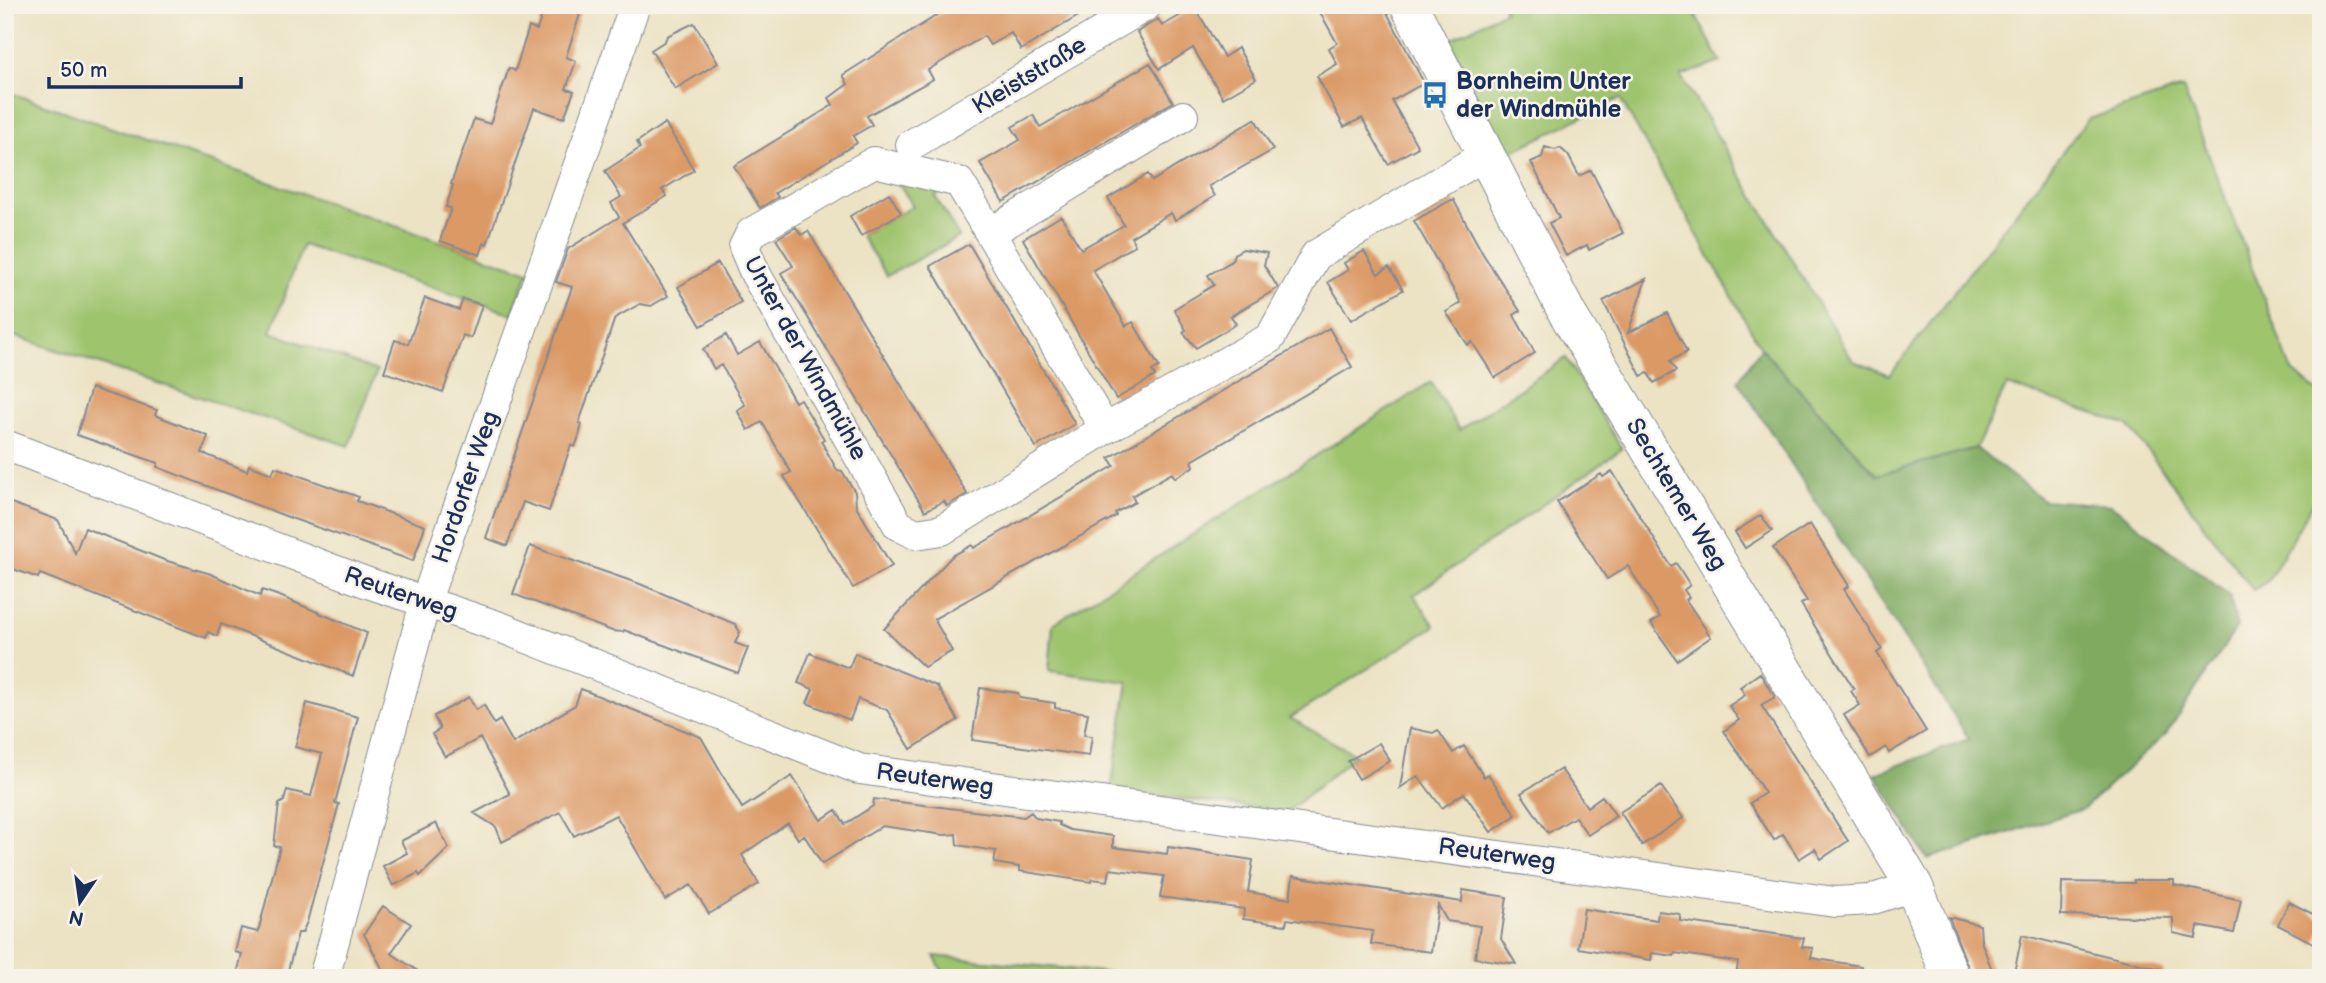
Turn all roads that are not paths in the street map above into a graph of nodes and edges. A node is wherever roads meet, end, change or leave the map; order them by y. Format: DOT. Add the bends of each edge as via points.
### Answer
graph roads {
  1 [pos="635,5"];
  2 [pos="1147,5"];
  3 [pos="1409,5"];
  4 [pos="1183,116"];
  5 [pos="911,145"];
  6 [pos="1487,155"];
  7 [pos="990,233"];
  8 [pos="1105,429"];
  9 [pos="5,445"];
  10 [pos="425,603"];
  11 [pos="1914,886"];
  12 [pos="324,978"];
  13 [pos="1951,978"];
  1 -- 10 [label="street, Hordorfer Weg"];
  2 -- 5 [label="street, Kleiststraße"];
  3 -- 6 [label="street, Sechtemer Weg"];
  4 -- 7 [label="street"];
  6 -- 8 [label="street, Unter der Windmühle" via="1316,255 1270,338"];
  6 -- 11 [label="street, Sechtemer Weg" via="1567,313"];
  7 -- 8 [label="street, Unter der Windmühle"];
  7 -- 8 [label="street, Unter der Windmühle" via="959,182 874,162 751,233 744,247 898,525 916,534 942,530"];
  9 -- 10 [label="street, Reuterweg"];
  10 -- 11 [label="street, Reuterweg" via="500,627 859,769 1835,902 1870,900"];
  10 -- 12 [label="street, Hordorfer Weg"];
  11 -- 13 [label="street, Sechtemer Weg"];
}
